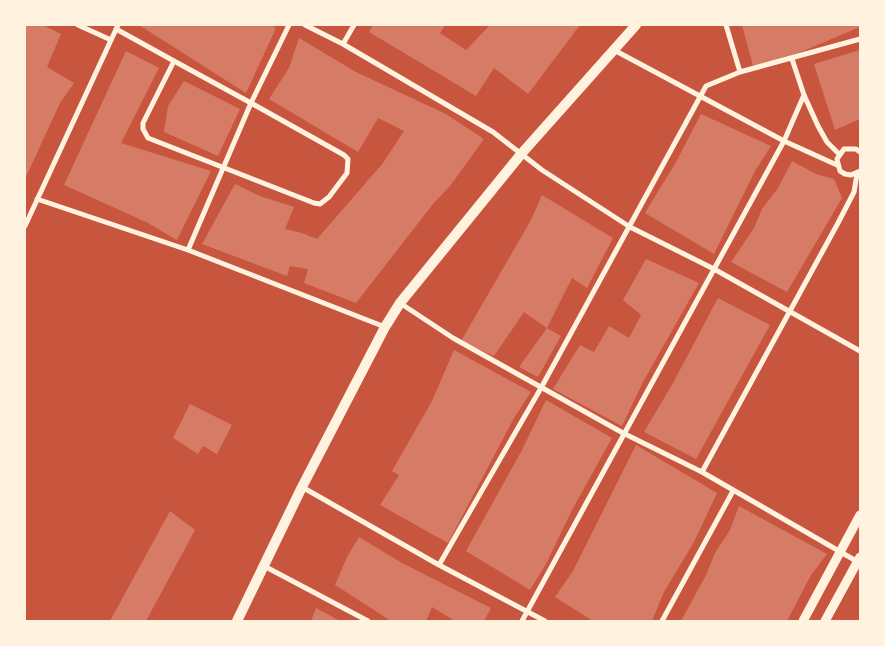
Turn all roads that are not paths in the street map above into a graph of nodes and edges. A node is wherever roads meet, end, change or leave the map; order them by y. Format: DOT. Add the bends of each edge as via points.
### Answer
graph roads {
  1 [pos="78,25"];
  2 [pos="289,25"];
  3 [pos="305,25"];
  4 [pos="354,25"];
  5 [pos="636,25"];
  6 [pos="726,25"];
  7 [pos="117,27"];
  8 [pos="860,39"];
  9 [pos="111,40"];
  10 [pos="343,44"];
  11 [pos="614,50"];
  12 [pos="792,59"];
  13 [pos="174,61"];
  14 [pos="740,72"];
  15 [pos="804,95"];
  16 [pos="699,96"];
  17 [pos="251,103"];
  18 [pos="784,141"];
  19 [pos="859,149"];
  20 [pos="522,153"];
  21 [pos="839,154"];
  22 [pos="837,165"];
  23 [pos="224,166"];
  24 [pos="858,172"];
  25 [pos="37,198"];
  26 [pos="25,226"];
  27 [pos="630,227"];
  28 [pos="188,250"];
  29 [pos="714,269"];
  30 [pos="400,303"];
  31 [pos="788,311"];
  32 [pos="385,327"];
  33 [pos="860,351"];
  34 [pos="541,388"];
  35 [pos="623,433"];
  36 [pos="702,472"];
  37 [pos="302,487"];
  38 [pos="733,491"];
  39 [pos="860,515"];
  40 [pos="840,552"];
  41 [pos="859,559"];
  42 [pos="439,565"];
  43 [pos="264,566"];
  44 [pos="527,611"];
  45 [pos="237,621"];
  46 [pos="368,621"];
  47 [pos="522,621"];
  48 [pos="545,621"];
  49 [pos="662,621"];
  50 [pos="803,621"];
  51 [pos="825,621"];
  1 -- 9 [label="street"];
  2 -- 17 [label="street"];
  3 -- 10 [label="street"];
  4 -- 10 [label="street"];
  5 -- 11 [label="main road"];
  6 -- 14 [label="street"];
  7 -- 9 [label="street"];
  7 -- 13 [label="street"];
  8 -- 12 [label="street"];
  9 -- 25 [label="street"];
  10 -- 20 [label="street" via="493,132"];
  11 -- 16 [label="street"];
  11 -- 20 [label="main road"];
  12 -- 14 [label="street"];
  12 -- 15 [label="street"];
  13 -- 17 [label="street"];
  13 -- 23 [label="street" via="143,123 145,134 148,138"];
  14 -- 16 [label="street" via="706,86"];
  15 -- 18 [label="street"];
  15 -- 21 [label="street" via="826,142"];
  16 -- 18 [label="street"];
  16 -- 27 [label="street"];
  17 -- 23 [label="street"];
  17 -- 23 [label="street" via="344,155 348,159 347,172 320,204"];
  18 -- 22 [label="street"];
  18 -- 29 [label="street"];
  19 -- 21 [label="street" via="844,149"];
  20 -- 27 [label="street" via="542,170"];
  20 -- 30 [label="main road"];
  21 -- 22 [label="street"];
  22 -- 24 [label="street" via="845,174"];
  23 -- 28 [label="street"];
  24 -- 31 [label="street" via="854,192"];
  25 -- 26 [label="street"];
  25 -- 28 [label="street"];
  27 -- 29 [label="street"];
  27 -- 34 [label="street"];
  28 -- 32 [label="street"];
  29 -- 31 [label="street"];
  29 -- 35 [label="street"];
  30 -- 32 [label="main road"];
  30 -- 34 [label="street" via="453,338"];
  31 -- 33 [label="street"];
  31 -- 36 [label="street"];
  32 -- 37 [label="main road"];
  34 -- 35 [label="street"];
  34 -- 42 [label="street"];
  35 -- 36 [label="street"];
  35 -- 44 [label="street"];
  36 -- 38 [label="street"];
  37 -- 42 [label="street"];
  37 -- 43 [label="main road"];
  38 -- 40 [label="street"];
  38 -- 49 [label="street"];
  39 -- 40 [label="street"];
  40 -- 41 [label="street"];
  40 -- 50 [label="street"];
  41 -- 51 [label="street"];
  42 -- 44 [label="street"];
  43 -- 45 [label="main road"];
  43 -- 46 [label="street"];
  44 -- 47 [label="street"];
  44 -- 48 [label="street"];
}
